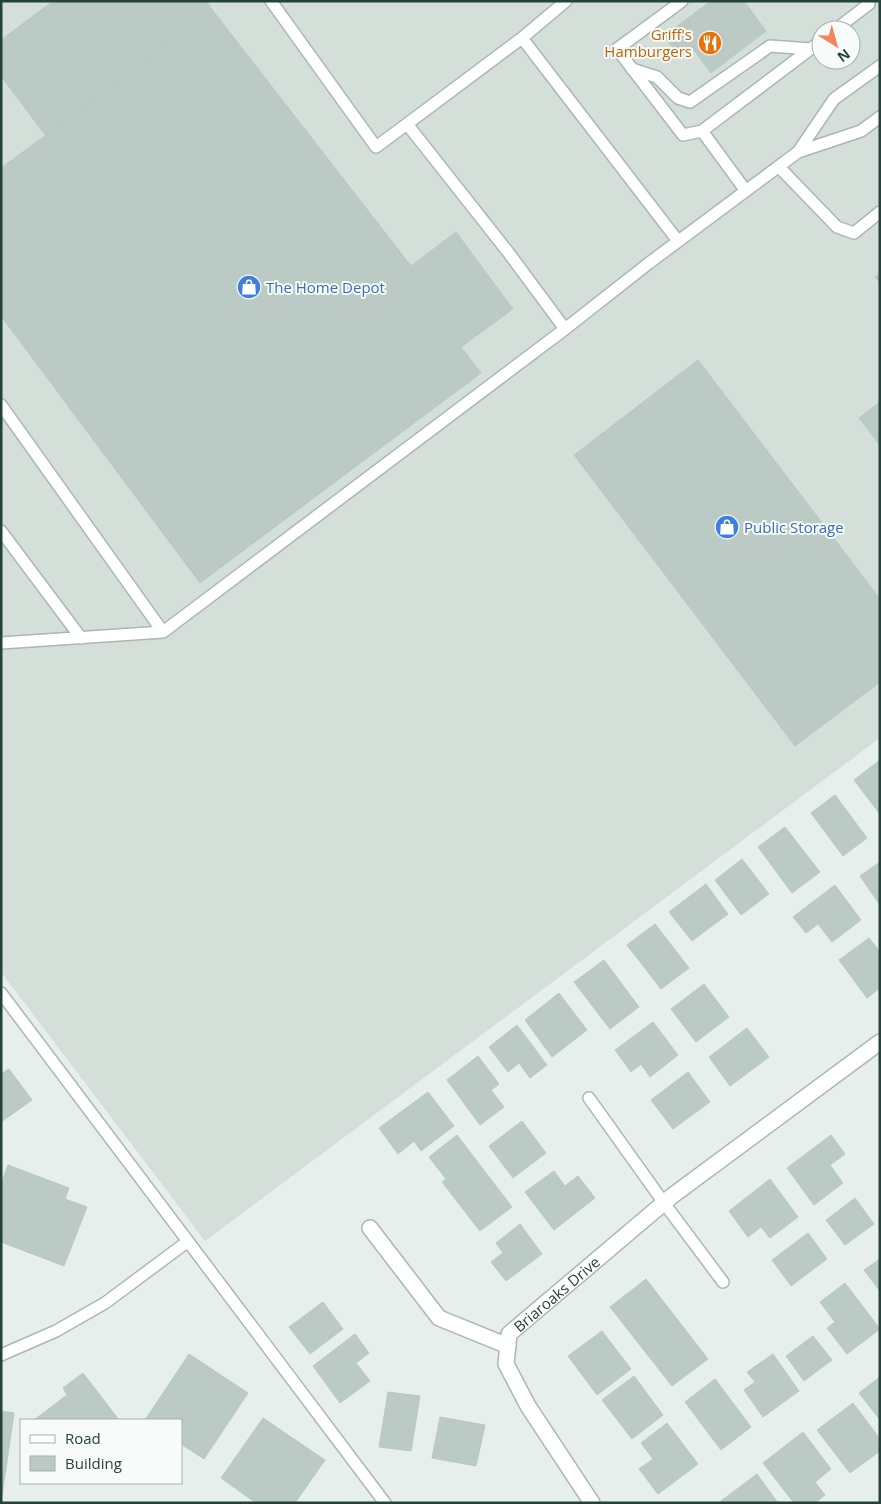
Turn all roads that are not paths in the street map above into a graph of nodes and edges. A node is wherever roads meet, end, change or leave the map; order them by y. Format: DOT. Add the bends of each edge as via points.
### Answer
graph roads {
  1 [pos="271,1"];
  2 [pos="566,1"];
  3 [pos="682,1"];
  4 [pos="867,1"];
  5 [pos="848,20"];
  6 [pos="522,38"];
  7 [pos="811,49"];
  8 [pos="880,66"];
  9 [pos="632,69"];
  10 [pos="880,117"];
  11 [pos="407,124"];
  12 [pos="702,131"];
  13 [pos="798,152"];
  14 [pos="779,167"];
  15 [pos="746,191"];
  16 [pos="880,212"];
  17 [pos="678,241"];
  18 [pos="565,328"];
  19 [pos="1,405"];
  20 [pos="1,531"];
  21 [pos="163,632"];
  22 [pos="81,638"];
  23 [pos="1,643"];
  24 [pos="1,993"];
  25 [pos="880,1042"];
  26 [pos="589,1098"];
  27 [pos="664,1203"];
  28 [pos="370,1228"];
  29 [pos="187,1242"];
  30 [pos="723,1282"];
  31 [pos="508,1346"];
  32 [pos="1,1355"];
  33 [pos="385,1503"];
  34 [pos="592,1503"];
  1 -- 11 [label="lane" via="376,147"];
  2 -- 6 [label="lane"];
  3 -- 9 [label="lane" via="617,49"];
  4 -- 5 [label="lane" via="869,4"];
  6 -- 11 [label="lane"];
  6 -- 17 [label="lane"];
  7 -- 9 [label="lane" via="770,46 690,102 678,98 657,77"];
  7 -- 12 [label="lane"];
  8 -- 13 [label="lane" via="834,99"];
  9 -- 12 [label="lane" via="683,135"];
  10 -- 13 [label="lane" via="861,131"];
  11 -- 18 [label="lane"];
  12 -- 15 [label="lane"];
  13 -- 14 [label="lane"];
  14 -- 15 [label="lane"];
  14 -- 16 [label="lane" via="837,227 854,233"];
  15 -- 17 [label="lane"];
  17 -- 18 [label="lane"];
  18 -- 21 [label="lane"];
  19 -- 21 [label="lane"];
  20 -- 22 [label="lane"];
  21 -- 22 [label="lane"];
  22 -- 23 [label="lane"];
  24 -- 29 [label="lane"];
  25 -- 27 [label="street, Briaroaks Drive"];
  26 -- 27 [label="lane"];
  27 -- 30 [label="lane"];
  27 -- 31 [label="street, Briaroaks Drive" via="509,1334"];
  28 -- 31 [label="street" via="439,1318"];
  29 -- 32 [label="lane" via="105,1302 56,1331"];
  29 -- 33 [label="lane"];
  31 -- 34 [label="street, Briaroaks Drive" via="506,1364 528,1406"];
}
